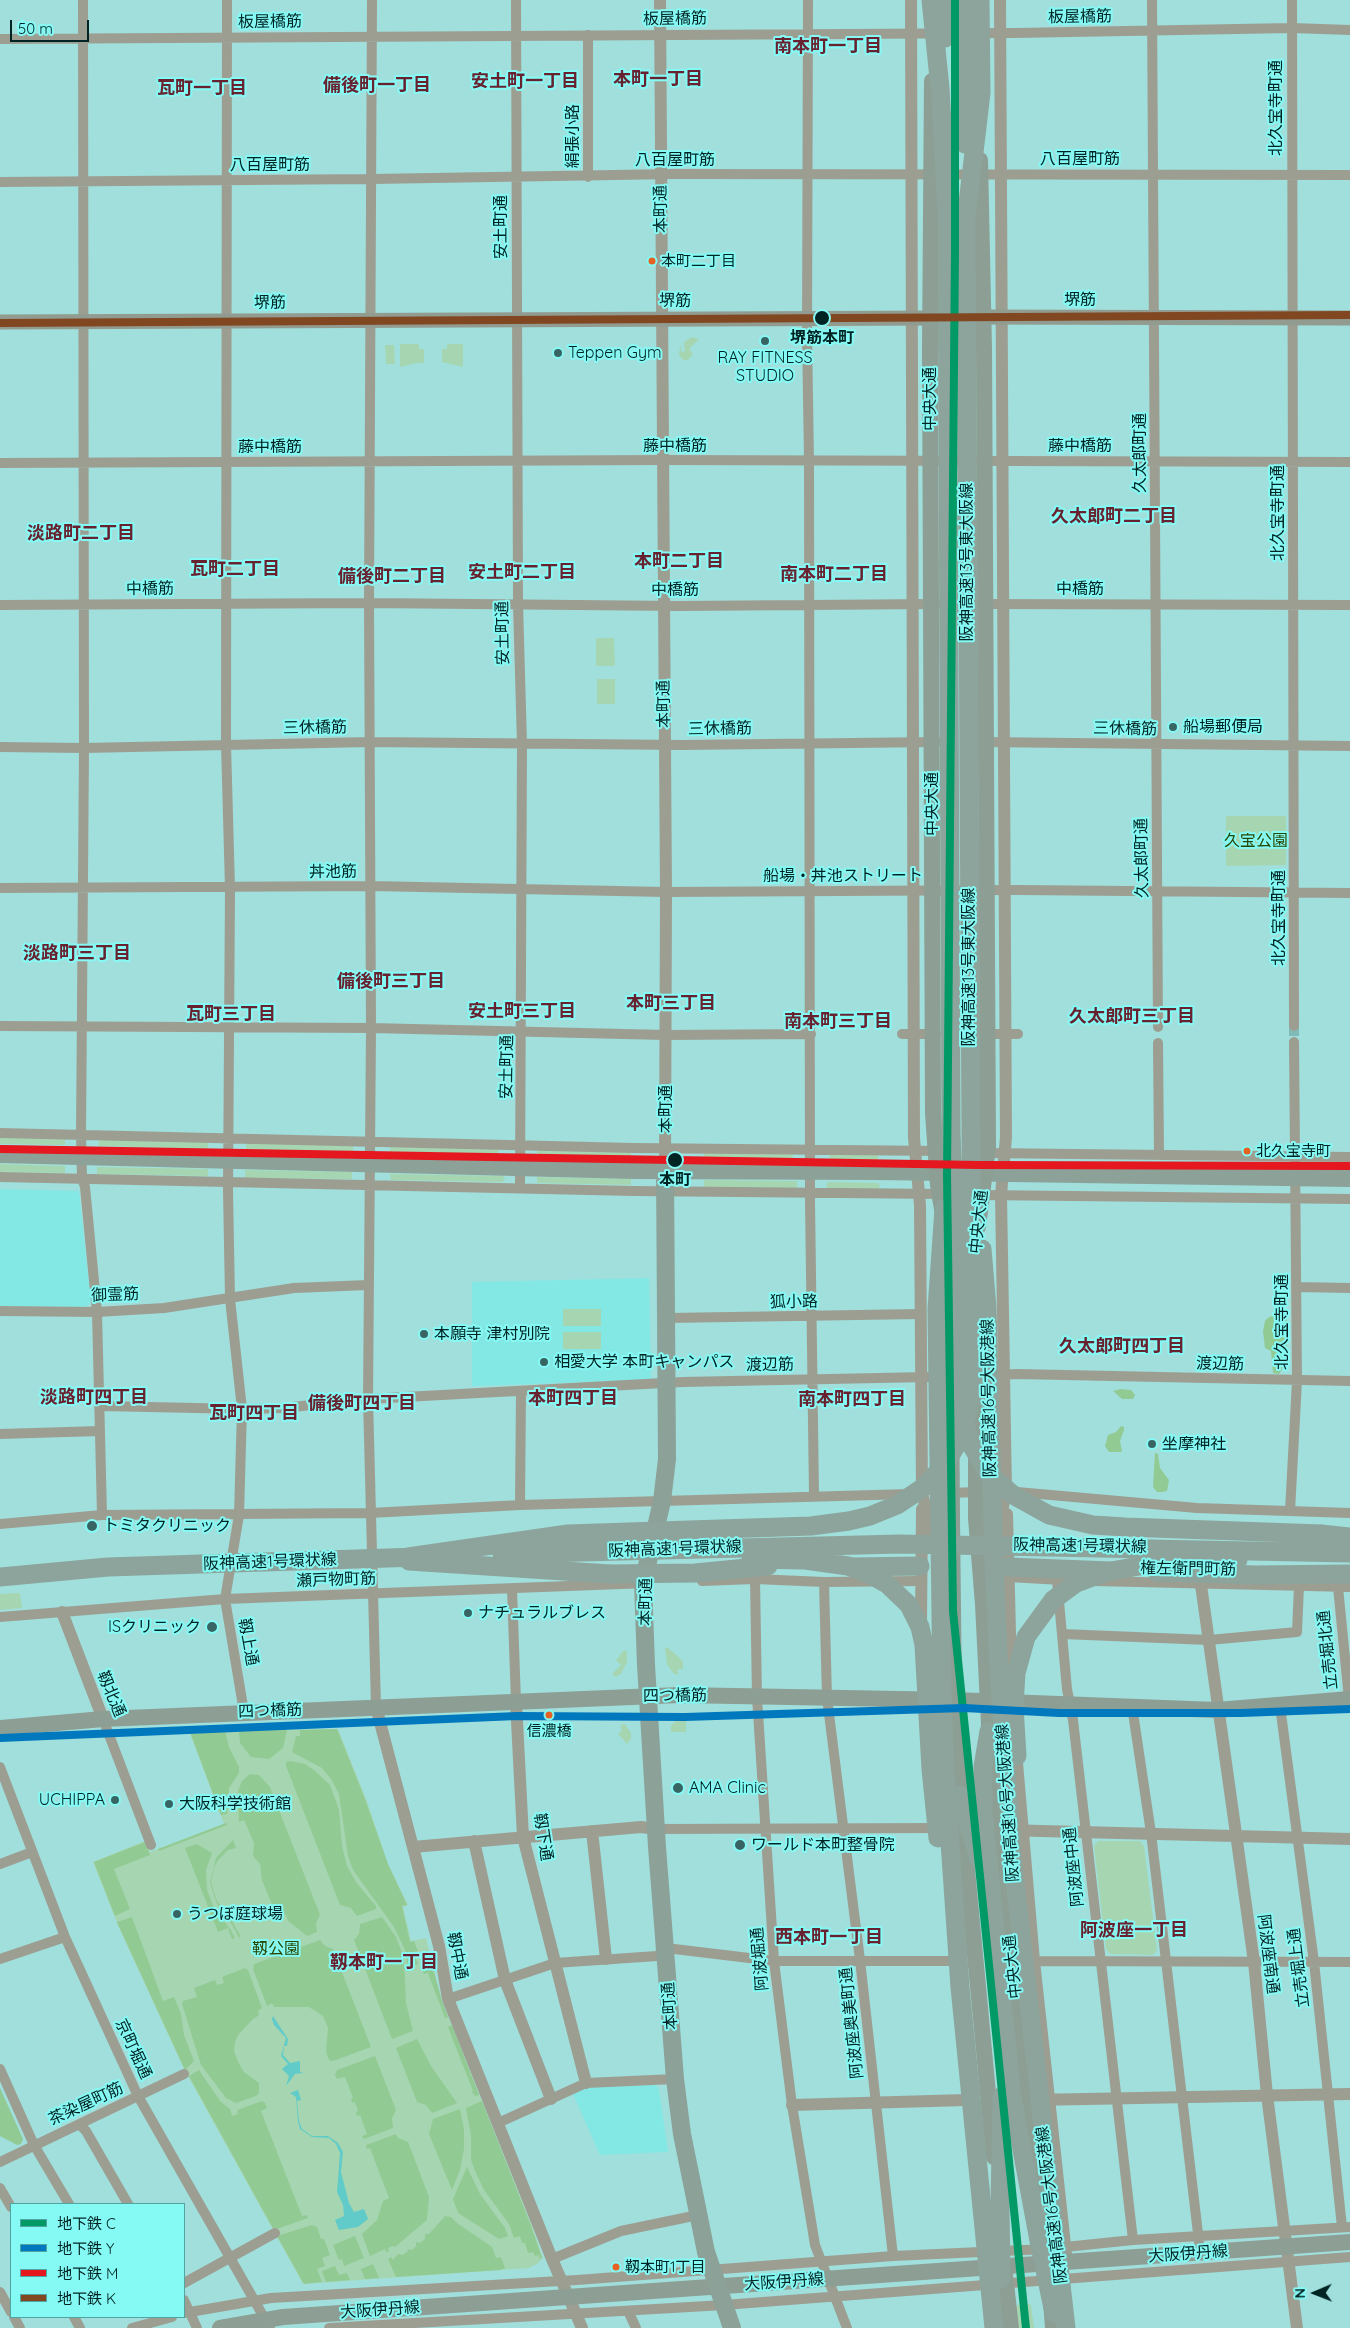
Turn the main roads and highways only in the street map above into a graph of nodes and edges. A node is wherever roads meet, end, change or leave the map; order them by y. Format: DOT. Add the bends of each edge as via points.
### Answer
graph roads {
  1 [pos="932,0"];
  2 [pos="945,0"];
  3 [pos="965,0"];
  4 [pos="980,0"];
  5 [pos="947,214"];
  6 [pos="966,220"];
  7 [pos="1350,318"];
  8 [pos="0,322"];
  9 [pos="970,1125"];
  10 [pos="950,1131"];
  11 [pos="0,1154"];
  12 [pos="665,1170"];
  13 [pos="1350,1178"];
  14 [pos="1350,1537"];
  15 [pos="626,1551"];
  16 [pos="1323,1552"];
  17 [pos="1350,1553"];
  18 [pos="408,1557"];
  19 [pos="376,1565"];
  20 [pos="1008,1572"];
  21 [pos="921,1574"];
  22 [pos="0,1577"];
  23 [pos="1344,1580"];
  24 [pos="649,1696"];
  25 [pos="954,1700"];
  26 [pos="987,1702"];
  27 [pos="1350,1703"];
  28 [pos="0,1728"];
  29 [pos="989,1731"];
  30 [pos="960,1795"];
  31 [pos="982,1853"];
  32 [pos="1030,1967"];
  33 [pos="960,1987"];
  34 [pos="1350,2242"];
  35 [pos="1048,2264"];
  36 [pos="1004,2266"];
  37 [pos="718,2287"];
  38 [pos="267,2323"];
  39 [pos="220,2328"];
  40 [pos="732,2328"];
  41 [pos="994,2328"];
  42 [pos="1004,2328"];
  43 [pos="1011,2328"];
  44 [pos="1055,2328"];
  45 [pos="1066,2328"];
  1 -- 5 [label="highway, 阪神高速13号東大阪線, bridge"];
  1 -- 25 [label="main road, 中央大通, bridge" via="933,1113 938,1184 950,1255"];
  2 -- 5 [label="highway, bridge"];
  3 -- 6 [label="highway, bridge"];
  4 -- 6 [label="highway, 阪神高速13号東大阪線, bridge" via="980,93"];
  4 -- 26 [label="main road, 中央大通, bridge" via="988,1147 976,1252 976,1518"];
  5 -- 10 [label="highway, 阪神高速13号東大阪線, bridge"];
  6 -- 9 [label="highway, 阪神高速13号東大阪線, bridge"];
  7 -- 8 [label="main road, 堺筋"];
  9 -- 18 [label="highway, bridge" via="970,1402 962,1436 945,1464 924,1487 880,1513 832,1524 568,1534"];
  9 -- 32 [label="highway, 阪神高速16号大阪港線, bridge" via="987,1308 994,1565 1005,1770 1017,1914"];
  10 -- 14 [label="highway, bridge" via="957,1393 966,1432 989,1474 1028,1506 1049,1515 1093,1525"];
  10 -- 33 [label="highway, bridge" via="937,1309 940,1566 945,1769"];
  11 -- 12 [label="highway"];
  12 -- 13 [label="highway"];
  12 -- 24 [label="highway, 本町通" via="667,1460 662,1501 644,1583"];
  15 -- 16 [label="highway, 阪神高速1号環状線, bridge" via="969,1544"];
  15 -- 18 [label="highway, 阪神高速1号環状線, bridge"];
  15 -- 33 [label="highway, bridge" via="805,1560 841,1565 879,1579 909,1605 920,1627 924,1645 934,1801 950,1937"];
  16 -- 17 [label="highway, 阪神高速1号環状線, bridge"];
  16 -- 32 [label="highway, bridge" via="1139,1566 1106,1572 1065,1590 1035,1623 1021,1652 1014,1688"];
  18 -- 19 [label="highway, 阪神高速1号環状線, bridge"];
  19 -- 21 [label="highway, bridge" via="610,1574 695,1573 764,1566 824,1574"];
  19 -- 22 [label="highway, 阪神高速1号環状線, bridge" via="108,1567"];
  20 -- 23 [label="highway, bridge" via="1037,1568"];
  24 -- 25 [label="main road, 四つ橋筋"];
  24 -- 28 [label="main road, 四つ橋筋" via="103,1718"];
  24 -- 37 [label="highway, 本町通" via="675,2079 698,2215"];
  25 -- 26 [label="main road, 四つ橋筋"];
  25 -- 30 [label="main road, 中央大通"];
  26 -- 27 [label="main road, 四つ橋筋" via="1218,1710"];
  26 -- 29 [label="main road, 中央大通"];
  29 -- 31 [label="highway" via="983,1767"];
  29 -- 35 [label="main road, 中央大通" via="1026,2100"];
  30 -- 31 [label="highway"];
  30 -- 36 [label="main road, 中央大通"];
  31 -- 42 [label="highway, bridge" via="1001,2076 1000,2244"];
  31 -- 44 [label="highway, bridge" via="1013,2105"];
  32 -- 45 [label="highway, 阪神高速16号大阪港線, bridge"];
  33 -- 41 [label="highway, bridge"];
  34 -- 35 [label="main road, 大阪伊丹線"];
  35 -- 36 [label="main road, 大阪伊丹線"];
  35 -- 44 [label="main road, 中央大通"];
  36 -- 37 [label="main road, 大阪伊丹線" via="981,2260 829,2279"];
  36 -- 43 [label="main road, 中央大通"];
  37 -- 38 [label="main road, 大阪伊丹線"];
  37 -- 40 [label="highway, 本町通"];
  38 -- 39 [label="main road, 大阪伊丹線"];
}
